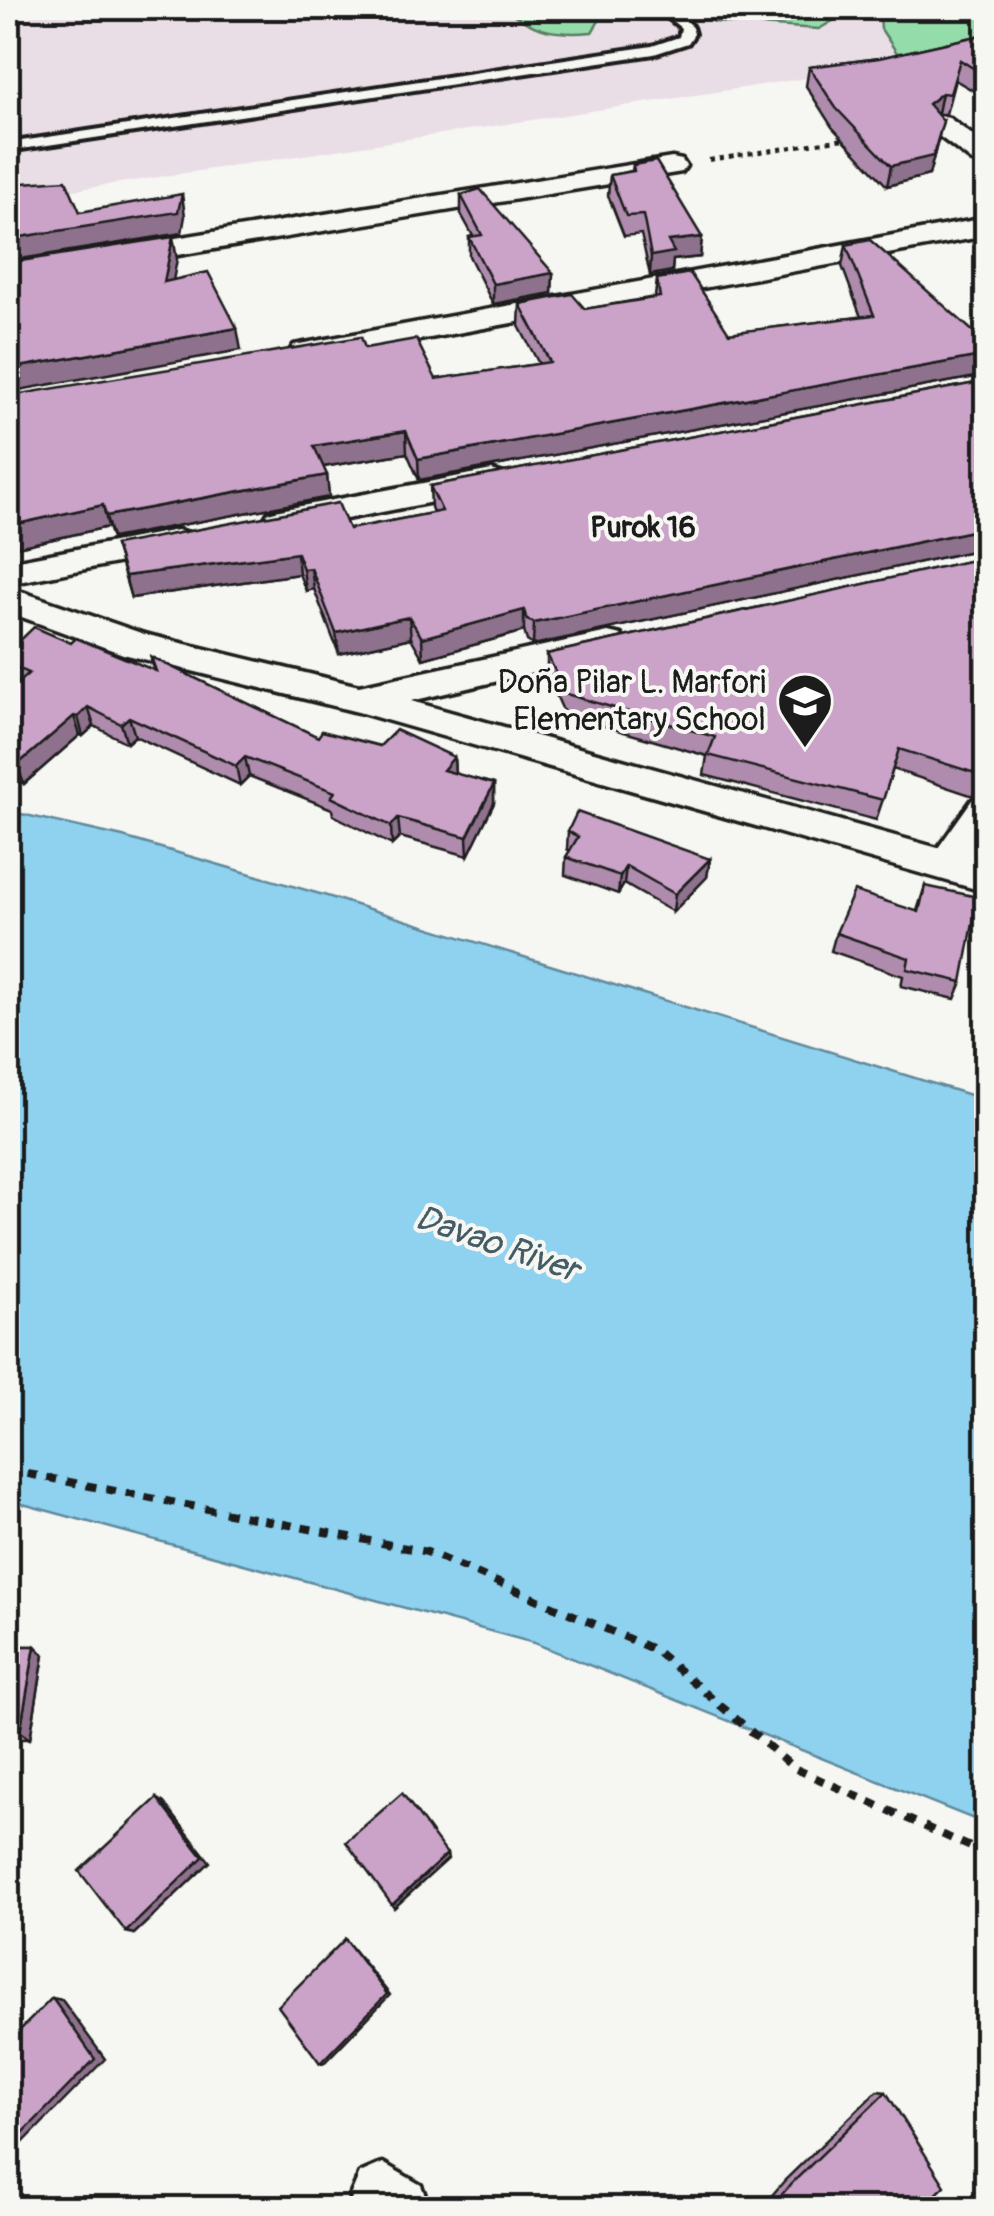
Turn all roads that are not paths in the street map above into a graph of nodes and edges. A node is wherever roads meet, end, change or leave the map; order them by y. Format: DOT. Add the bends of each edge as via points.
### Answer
graph roads {
  1 [pos="662,8"];
  2 [pos="940,124"];
  3 [pos="8,148"];
  4 [pos="986,158"];
  5 [pos="672,166"];
  6 [pos="986,227"];
  7 [pos="8,274"];
  8 [pos="278,357"];
  9 [pos="515,477"];
  10 [pos="242,528"];
  11 [pos="203,536"];
  12 [pos="8,573"];
  13 [pos="8,599"];
  14 [pos="647,636"];
  15 [pos="358,699"];
  16 [pos="986,810"];
  17 [pos="968,870"];
  1 -- 3 [label="lane" via="688,34 654,50"];
  2 -- 4 [label="street"];
  5 -- 7 [label="street"];
  6 -- 8 [label="street"];
  9 -- 10 [label="street"];
  11 -- 12 [label="street"];
  13 -- 15 [label="street" via="136,645"];
  14 -- 15 [label="street"];
  15 -- 17 [label="street"];
  16 -- 17 [label="street"];
}
